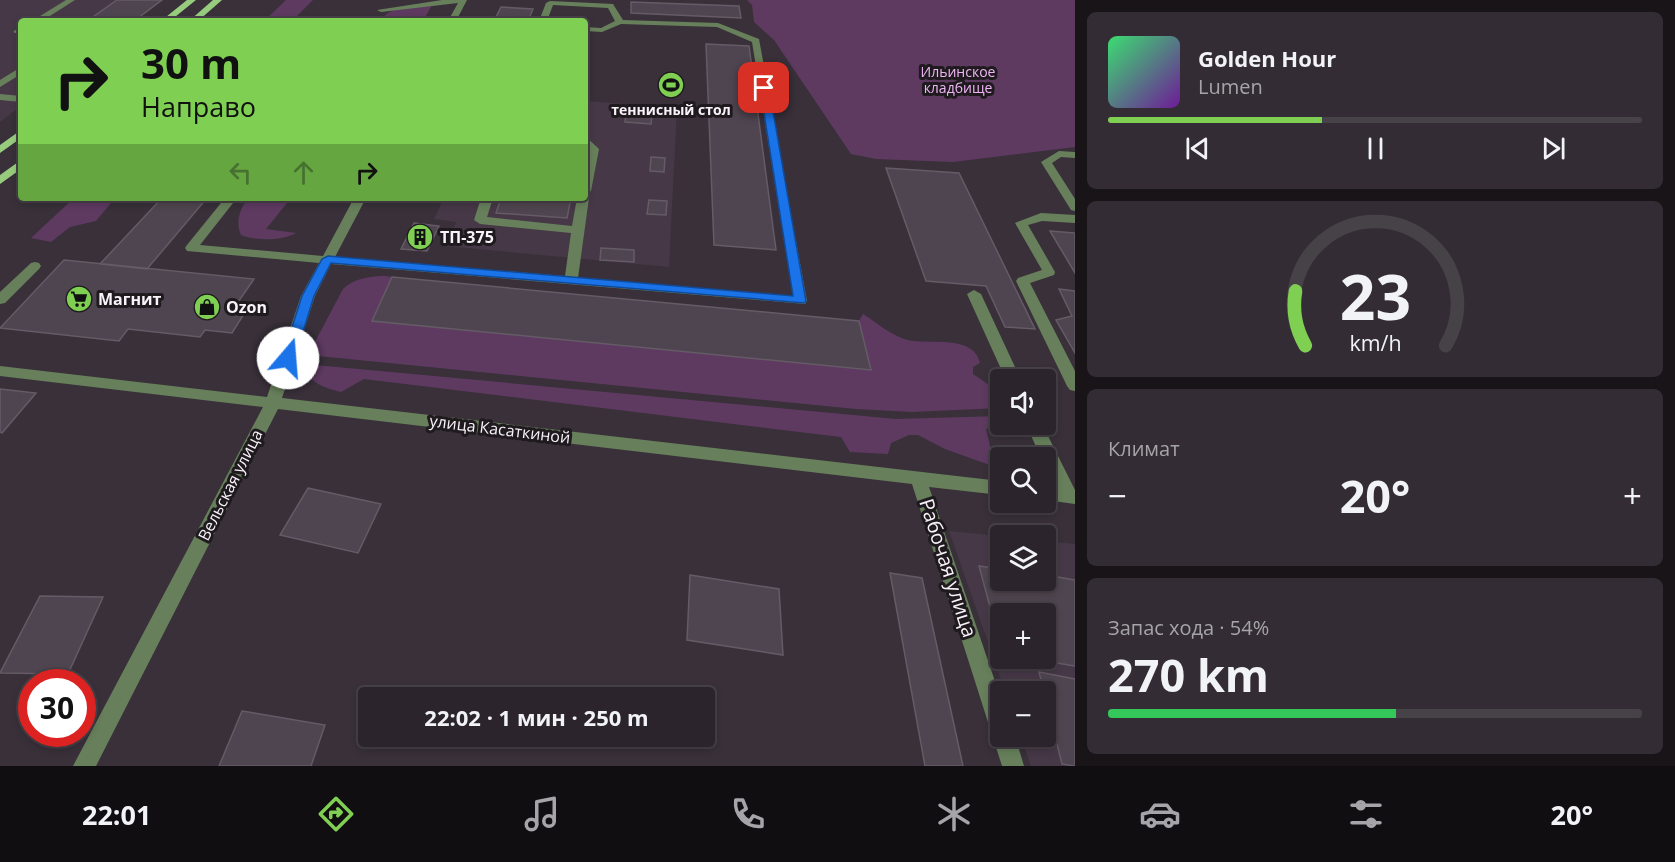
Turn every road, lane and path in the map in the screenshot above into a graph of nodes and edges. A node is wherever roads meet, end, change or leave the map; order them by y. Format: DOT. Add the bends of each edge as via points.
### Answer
graph roads {
  1 [pos="71,0"];
  2 [pos="192,0"];
  3 [pos="218,0"];
  4 [pos="389,0"];
  5 [pos="461,0"];
  6 [pos="41,18"];
  7 [pos="169,18"];
  8 [pos="197,18"];
  9 [pos="453,18"];
  10 [pos="544,18"];
  11 [pos="620,22"];
  12 [pos="588,29"];
  13 [pos="18,72"];
  14 [pos="0,84"];
  15 [pos="0,97"];
  16 [pos="18,99"];
  17 [pos="18,135"];
  18 [pos="588,142"];
  19 [pos="0,150"];
  20 [pos="1075,155"];
  21 [pos="18,166"];
  22 [pos="588,177"];
  23 [pos="0,181"];
  24 [pos="229,201"];
  25 [pos="358,201"];
  26 [pos="486,201"];
  27 [pos="583,201"];
  28 [pos="1075,208"];
  29 [pos="1075,219"];
  30 [pos="577,230"];
  31 [pos="328,259"];
  32 [pos="35,266"];
  33 [pos="571,281"];
  34 [pos="974,294"];
  35 [pos="0,300"];
  36 [pos="1009,369"];
  37 [pos="0,371"];
  38 [pos="1075,387"];
  39 [pos="273,403"];
  40 [pos="1040,435"];
  41 [pos="918,478"];
  42 [pos="990,487"];
  43 [pos="1056,494"];
  44 [pos="1071,496"];
  45 [pos="990,697"];
  46 [pos="1007,747"];
  47 [pos="84,766"];
  48 [pos="1013,766"];
  1 -- 6 [label="street"];
  2 -- 7 [label="main road"];
  3 -- 8 [label="main road"];
  4 -- 5 [label="street" via="379,13"];
  5 -- 9 [label="street"];
  10 -- 11 [label="street" via="550,3 610,6"];
  11 -- 12 [label="street" via="602,30"];
  11 -- 33 [label="street" via="718,26 756,41 800,301"];
  13 -- 14 [label="street"];
  15 -- 16 [label="street"];
  17 -- 19 [label="main road"];
  18 -- 22 [label="street" via="594,149"];
  20 -- 28 [label="street" via="1059,154 1046,162"];
  21 -- 23 [label="main road"];
  24 -- 31 [label="street" via="191,248"];
  25 -- 31 [label="street, Вельская улица"];
  26 -- 30 [label="street" via="480,220"];
  27 -- 30 [label="street"];
  29 -- 38 [label="street" via="1041,217 1021,223 1050,272 1023,281"];
  30 -- 33 [label="street"];
  31 -- 33 [label="street"];
  31 -- 39 [label="street, Вельская улица" via="308,296"];
  32 -- 35 [label="street"];
  34 -- 36 [label="street"];
  37 -- 39 [label="street, улица Касаткиной"];
  39 -- 41 [label="street, улица Касаткиной"];
  39 -- 47 [label="street, Вельская улица"];
  40 -- 44 [label="street"];
  41 -- 42 [label="street, улица Касаткиной"];
  41 -- 45 [label="street, Рабочая улица"];
  43 -- 44 [label="street"];
  46 -- 48 [label="street"];
}
